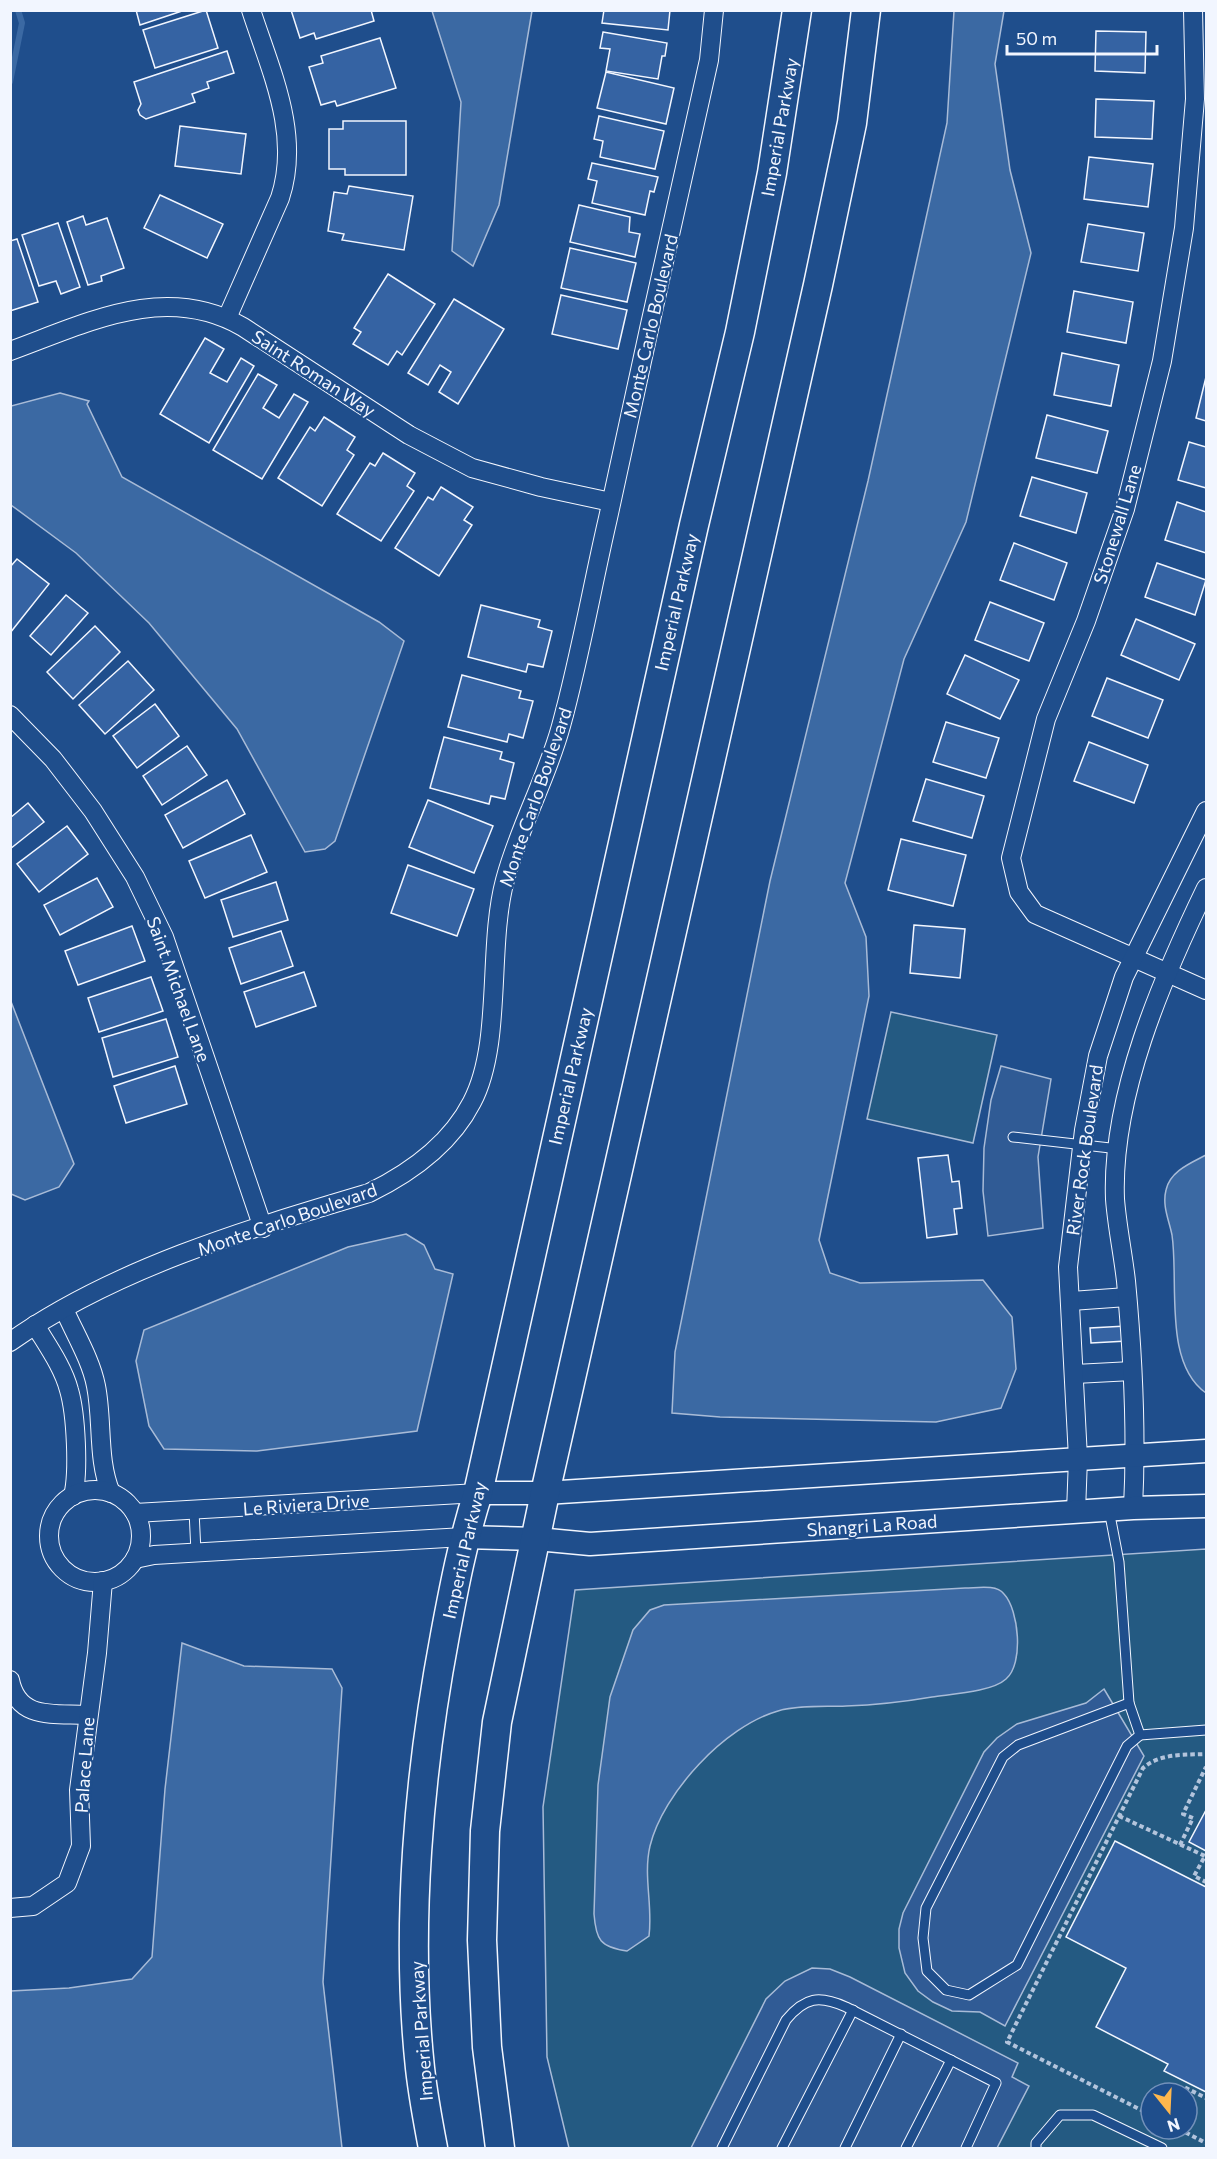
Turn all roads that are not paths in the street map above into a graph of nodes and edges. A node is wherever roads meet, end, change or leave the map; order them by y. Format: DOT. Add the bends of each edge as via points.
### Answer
graph roads {
  1 [pos="251,10"];
  2 [pos="714,10"];
  3 [pos="797,10"];
  4 [pos="866,10"];
  5 [pos="1194,10"];
  6 [pos="227,318"];
  7 [pos="10,351"];
  8 [pos="611,502"];
  9 [pos="10,715"];
  10 [pos="1206,811"];
  11 [pos="1206,888"];
  12 [pos="1133,959"];
  13 [pos="1168,974"];
  14 [pos="1206,990"];
  15 [pos="1013,1137"];
  16 [pos="1082,1146"];
  17 [pos="1119,1149"];
  18 [pos="263,1228"];
  19 [pos="1127,1297"];
  20 [pos="1071,1300"];
  21 [pos="64,1309"];
  22 [pos="35,1325"];
  23 [pos="10,1342"];
  24 [pos="1132,1371"];
  25 [pos="1075,1374"];
  26 [pos="1206,1451"];
  27 [pos="1136,1455"];
  28 [pos="1078,1458"];
  29 [pos="111,1493"];
  30 [pos="478,1493"];
  31 [pos="545,1493"];
  32 [pos="73,1496"];
  33 [pos="1206,1506"];
  34 [pos="1133,1508"];
  35 [pos="1109,1509"];
  36 [pos="194,1511"];
  37 [pos="1076,1512"];
  38 [pos="135,1513"];
  39 [pos="464,1537"];
  40 [pos="537,1539"];
  41 [pos="196,1552"];
  42 [pos="135,1559"];
  43 [pos="103,1581"];
  44 [pos="10,1680"];
  45 [pos="1129,1703"];
  46 [pos="87,1715"];
  47 [pos="1206,1730"];
  48 [pos="1140,1735"];
  49 [pos="10,1908"];
  50 [pos="853,2010"];
  51 [pos="901,2034"];
  52 [pos="951,2060"];
  53 [pos="433,2148"];
  54 [pos="500,2148"];
  55 [pos="722,2148"];
  56 [pos="782,2148"];
  57 [pos="845,2148"];
  58 [pos="906,2148"];
  59 [pos="966,2148"];
  60 [pos="1036,2148"];
  61 [pos="1162,2148"];
  1 -- 6 [label="street" via="280,101 290,154 280,198"];
  2 -- 8 [label="street, Monte Carlo Boulevard" via="709,60"];
  3 -- 30 [label="main road, Imperial Parkway" via="772,174 740,332"];
  4 -- 31 [label="main road" via="852,123 818,285"];
  5 -- 12 [label="street, Stonewall Lane" via="1195,99 1184,228 1162,361 1125,509 1046,719 1011,858 1019,892 1035,914"];
  6 -- 7 [label="street, Saint Roman Way" via="171,307 133,309"];
  6 -- 8 [label="street, Saint Roman Way" via="409,435 472,468"];
  8 -- 18 [label="street, Monte Carlo Boulevard" via="560,729 505,881 496,928 487,1055 473,1101 441,1143 393,1181 369,1193"];
  9 -- 18 [label="street, Saint Michael Lane" via="53,759 93,811 135,877 164,937"];
  10 -- 12 [label="street, River Rock Boulevard"];
  11 -- 13 [label="street, River Rock Boulevard"];
  12 -- 13 [label="street, Stonewall Lane"];
  12 -- 16 [label="street, River Rock Boulevard" via="1098,1056"];
  13 -- 14 [label="street, Stonewall Lane"];
  13 -- 17 [label="street, River Rock Boulevard" via="1148,1020 1123,1114"];
  15 -- 16 [label="lane"];
  16 -- 17 [label="lane"];
  16 -- 20 [label="street, River Rock Boulevard" via="1068,1267"];
  17 -- 19 [label="street, River Rock Boulevard" via="1115,1200"];
  18 -- 21 [label="street, Monte Carlo Boulevard" via="161,1263 82,1297"];
  19 -- 20 [label="street"];
  19 -- 24 [label="street, River Rock Boulevard"];
  20 -- 25 [label="street, River Rock Boulevard"];
  21 -- 22 [label="street, Monte Carlo Boulevard"];
  21 -- 29 [label="street" via="93,1372 104,1470"];
  22 -- 23 [label="street, Monte Carlo Boulevard"];
  22 -- 32 [label="street" via="70,1391 76,1461"];
  24 -- 25 [label="street"];
  24 -- 27 [label="street, River Rock Boulevard"];
  25 -- 28 [label="street, River Rock Boulevard"];
  26 -- 27 [label="street"];
  27 -- 28 [label="street"];
  27 -- 34 [label="street, River Rock Boulevard"];
  28 -- 31 [label="street"];
  28 -- 37 [label="street, River Rock Boulevard"];
  29 -- 32 [label="street" via="98,1490"];
  29 -- 38 [label="street" via="129,1504"];
  30 -- 31 [label="street"];
  30 -- 36 [label="street, Le Riviera Drive"];
  30 -- 39 [label="main road, Imperial Parkway"];
  31 -- 40 [label="main road"];
  32 -- 43 [label="street" via="53,1516 49,1544 63,1569 88,1581"];
  33 -- 34 [label="street, Shangri La Road"];
  34 -- 35 [label="street, Shangri La Road"];
  35 -- 37 [label="street, Shangri La Road"];
  35 -- 45 [label="lane" via="1119,1562"];
  36 -- 38 [label="street, Le Riviera Drive"];
  36 -- 41 [label="lane"];
  37 -- 40 [label="street, Shangri La Road" via="590,1544"];
  38 -- 42 [label="street" via="140,1544"];
  39 -- 40 [label="street, Shangri La Road"];
  39 -- 41 [label="street"];
  39 -- 53 [label="main road, Imperial Parkway" via="429,1720 419,1809 415,1957 420,2067"];
  40 -- 54 [label="main road" via="497,1722 485,1831 486,2035"];
  41 -- 42 [label="street"];
  42 -- 43 [label="street" via="115,1577"];
  43 -- 46 [label="street, Palace Lane"];
  44 -- 46 [label="street" via="18,1702 28,1709"];
  45 -- 48 [label="lane"];
  45 -- 48 [label="lane" via="1018,1744 1003,1757 927,1908 922,1938 927,1971 946,1990 969,1995 1017,1965 1127,1746"];
  46 -- 49 [label="street, Palace Lane" via="79,1790 81,1846 67,1883 33,1906"];
  47 -- 48 [label="lane"];
  50 -- 51 [label="lane"];
  50 -- 55 [label="lane" via="830,2000 813,2000 798,2006 786,2020"];
  50 -- 56 [label="lane"];
  51 -- 52 [label="lane"];
  51 -- 57 [label="lane"];
  52 -- 58 [label="lane"];
  52 -- 59 [label="lane" via="996,2083"];
  60 -- 61 [label="lane" via="1060,2115 1093,2115"];
}
